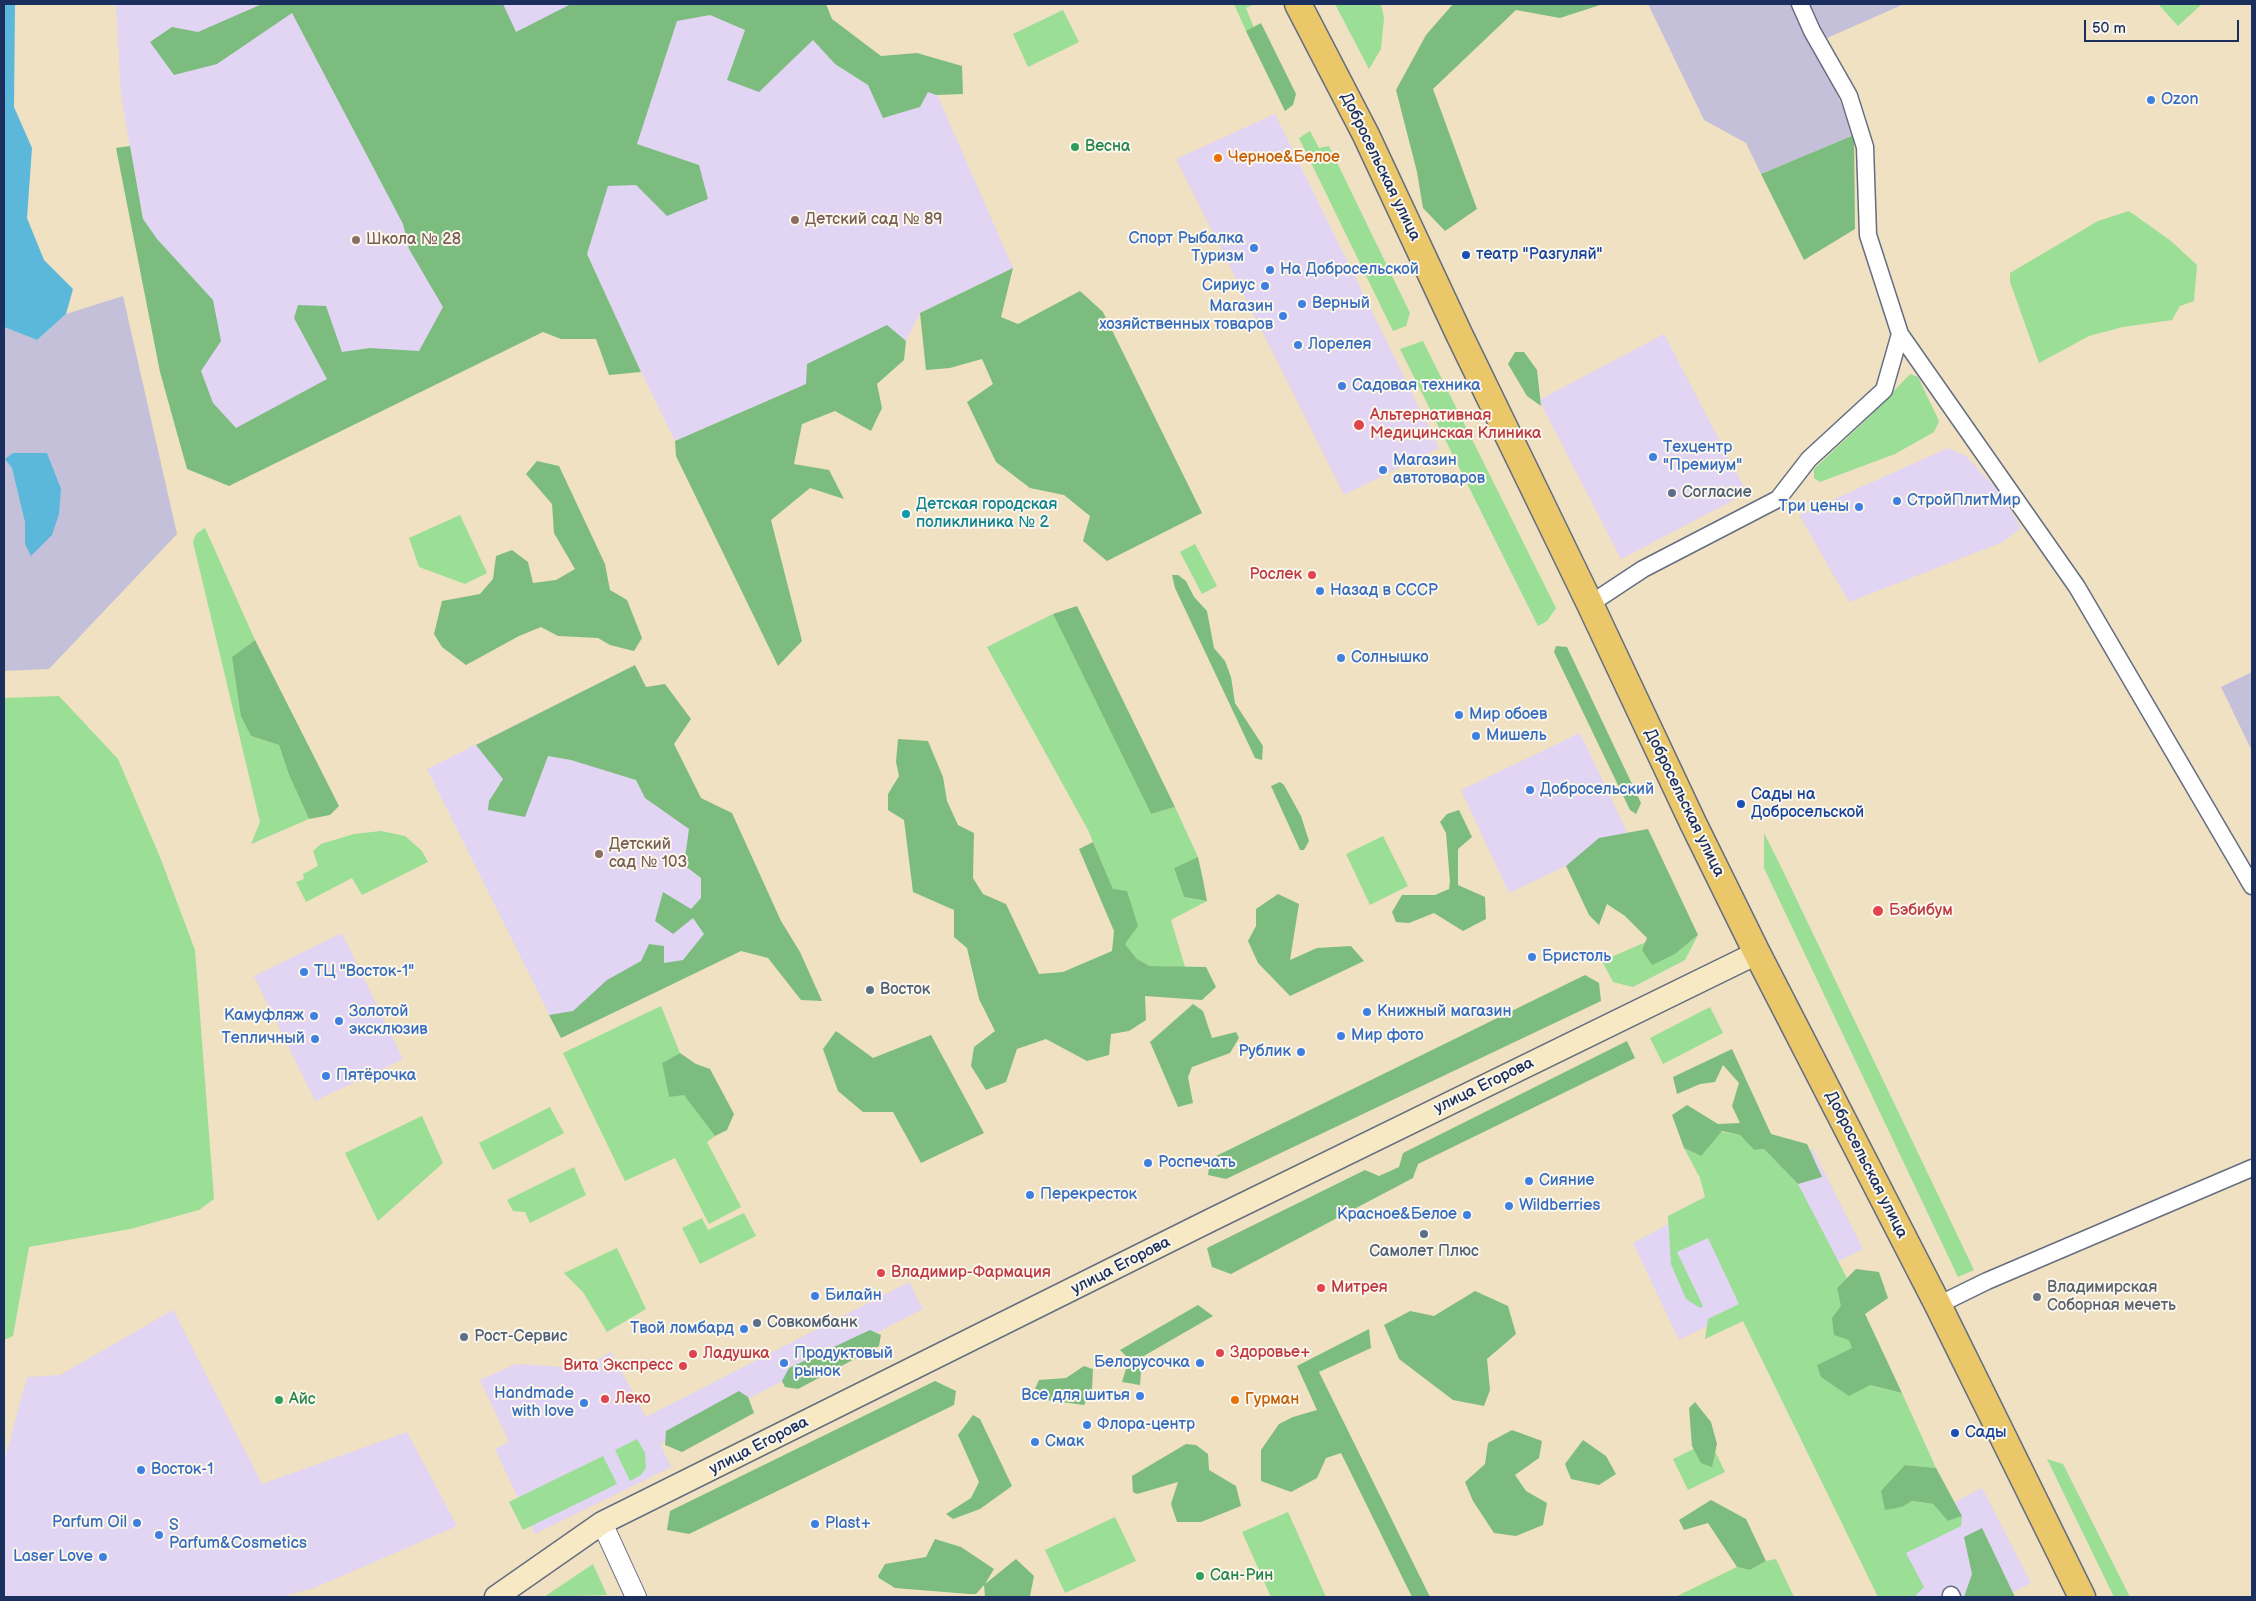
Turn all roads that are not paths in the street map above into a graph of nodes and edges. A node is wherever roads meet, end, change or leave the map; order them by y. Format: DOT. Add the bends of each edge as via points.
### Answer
graph roads {
  1 [pos="1298,4"];
  2 [pos="1800,4"];
  3 [pos="1900,334"];
  4 [pos="1590,604"];
  5 [pos="2252,886"];
  6 [pos="1757,953"];
  7 [pos="2252,1168"];
  8 [pos="1938,1305"];
  9 [pos="602,1523"];
  10 [pos="496,1597"];
  11 [pos="636,1597"];
  12 [pos="2082,1597"];
  1 -- 4 [label="main road, Добросельская улица" via="1366,135"];
  2 -- 3 [label="street" via="1849,96 1865,147 1868,235"];
  3 -- 4 [label="street" via="1884,390 1809,459 1778,499 1643,569"];
  3 -- 5 [label="street" via="2077,587"];
  4 -- 6 [label="main road, Добросельская улица"];
  6 -- 8 [label="main road, Добросельская улица"];
  6 -- 9 [label="main road, улица Егорова"];
  7 -- 8 [label="street"];
  8 -- 12 [label="main road, Добросельская улица"];
  9 -- 10 [label="main road, улица Егорова"];
  9 -- 11 [label="street"];
}
